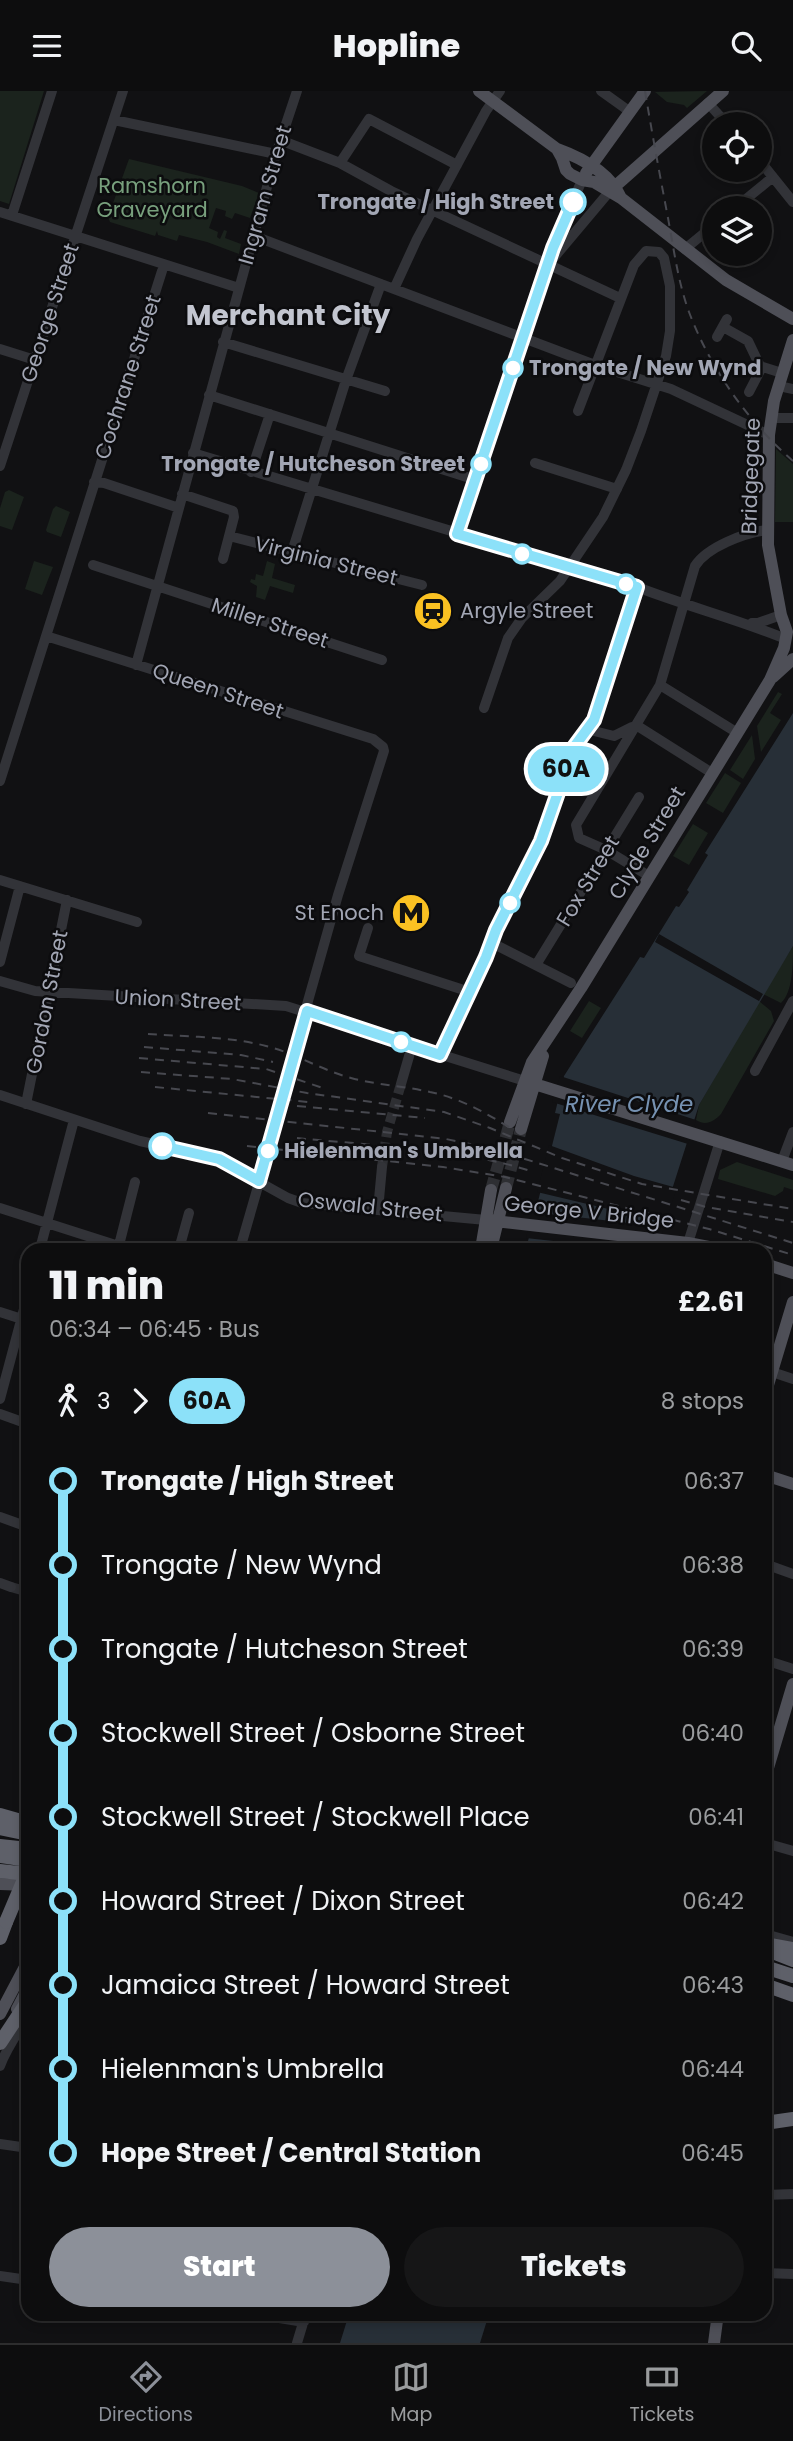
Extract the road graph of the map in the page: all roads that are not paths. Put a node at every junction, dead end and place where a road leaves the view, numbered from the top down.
1 (52, 91) edge
2 (123, 91) edge
3 (479, 91) edge
4 (601, 91) edge
5 (645, 91) edge
6 (723, 91) edge
7 (294, 93) edge
8 (497, 97) edge
9 (708, 103) junction
10 (629, 111) junction
11 (716, 112) edge
12 (114, 120) junction
13 (280, 140) junction
14 (557, 149) junction
15 (276, 154) junction
16 (340, 163) junction
17 (457, 165) junction
18 (590, 167) junction
19 (773, 177) joint
20 (582, 180) junction
21 (615, 192) junction
22 (750, 196) edge
23 (790, 197) edge
24 (432, 209) junction
25 (0, 212) edge
26 (12, 215) junction
27 (75, 235) junction
28 (702, 235) edge
29 (254, 236) junction
30 (685, 249) junction
31 (548, 264) junction
32 (161, 267) junction
33 (382, 284) junction
34 (239, 288) junction
35 (394, 289) junction
36 (620, 298) junction
37 (793, 319) edge
38 (717, 337) dead end
39 (523, 338) junction
40 (793, 340) edge
41 (223, 342) junction
42 (0, 349) edge
43 (35, 360) junction
44 (595, 365) junction
45 (762, 367) junction
46 (346, 380) junction
47 (780, 380) junction
48 (656, 386) junction
49 (793, 389) edge
50 (385, 391) dead end
51 (749, 392) dead end
52 (209, 395) junction
53 (578, 411) dead end
54 (270, 414) junction
55 (771, 418) junction
56 (793, 418) edge
57 (330, 432) junction
58 (769, 435) junction
59 (193, 453) junction
60 (1, 459) edge
61 (535, 463) dead end
62 (251, 472) junction
63 (476, 480) junction
64 (94, 482) junction
65 (617, 489) junction
66 (312, 491) junction
67 (182, 493) junction
68 (178, 508) junction
69 (767, 530) junction
70 (457, 534) junction
71 (229, 536) junction
72 (588, 540) junction
73 (292, 552) junction
74 (223, 559) dead end
75 (93, 565) dead end
76 (569, 568) junction
77 (588, 573) junction
78 (422, 585) dead end
79 (157, 586) junction
80 (637, 587) junction
81 (685, 605) junction
82 (781, 615) junction
83 (753, 623) junction
84 (46, 636) junction
85 (790, 637) edge
86 (793, 659) edge
87 (382, 660) dead end
88 (136, 665) junction
89 (770, 680) junction
90 (660, 685) junction
91 (484, 708) dead end
92 (636, 725) junction
93 (586, 730) junction
94 (736, 732) junction
95 (605, 735) junction
96 (616, 757) junction
97 (712, 773) junction
98 (0, 781) edge
99 (639, 797) dead end
100 (606, 850) junction
101 (649, 876) junction
102 (0, 880) edge
103 (20, 886) junction
104 (67, 900) junction
105 (137, 922) dead end
106 (368, 928) dead end
107 (492, 943) junction
108 (0, 962) edge
109 (536, 965) junction
110 (0, 981) edge
111 (571, 983) dead end
112 (49, 992) junction
113 (470, 992) junction
114 (307, 1011) junction
115 (791, 1012) edge
116 (557, 1027) junction
117 (412, 1046) junction
118 (293, 1054) tunnel mouth
119 (440, 1055) junction
120 (754, 1071) dead end
121 (530, 1082) junction
122 (401, 1084) tunnel mouth
123 (0, 1095) edge
124 (26, 1104) junction
125 (74, 1120) junction
126 (516, 1126) tunnel mouth
127 (793, 1132) edge
128 (716, 1140) junction
129 (267, 1155) tunnel mouth
130 (788, 1163) edge
131 (382, 1167) tunnel mouth
132 (259, 1181) junction
133 (135, 1182) dead end
134 (506, 1188) tunnel mouth
135 (491, 1190) tunnel mouth
136 (0, 1208) edge
137 (378, 1210) junction
138 (189, 1213) dead end
139 (492, 1221) junction
140 (47, 1222) junction
141 (42, 1243) edge
142 (108, 1243) edge
143 (123, 1243) edge
144 (181, 1243) edge
145 (242, 1243) edge
146 (483, 1243) edge
147 (491, 1243) edge
148 (684, 1243) joint
149 (772, 1266) edge
150 (793, 1273) edge
151 (793, 1302) edge
152 (0, 1312) edge
153 (21, 1319) edge
154 (21, 1333) edge
155 (772, 1372) joint
156 (793, 1379) edge
157 (0, 1399) edge
158 (0, 1414) edge
159 (21, 1422) edge
160 (772, 1477) edge
161 (793, 1484) edge
162 (0, 1517) edge
163 (21, 1524) edge
164 (772, 1567) edge
165 (793, 1574) edge
166 (0, 1583) edge
167 (11, 1587) tunnel mouth
168 (772, 1662) edge
169 (793, 1669) edge
170 (793, 1684) edge
171 (772, 1754) edge
172 (0, 1817) edge
173 (21, 1822) edge
174 (0, 1828) edge
175 (21, 1835) edge
176 (0, 1837) edge
177 (21, 1837) edge
178 (772, 1845) edge
179 (0, 1846) edge
180 (21, 1848) edge
181 (793, 1851) edge
182 (0, 1856) edge
183 (21, 1859) edge
184 (0, 1871) edge
185 (21, 1872) edge
186 (0, 1884) edge
187 (21, 1885) edge
188 (21, 1888) edge
189 (772, 1936) edge
190 (0, 1938) edge
191 (793, 1942) edge
192 (772, 1945) edge
193 (793, 1949) edge
194 (772, 1952) edge
195 (793, 1960) edge
196 (772, 1969) edge
197 (21, 1974) edge
198 (793, 1976) edge
199 (772, 1988) edge
200 (793, 1995) edge
201 (21, 2002) edge
202 (21, 2012) edge
203 (0, 2014) edge
204 (21, 2037) edge
205 (0, 2043) edge
206 (0, 2066) edge
207 (793, 2119) edge
208 (772, 2122) edge
209 (0, 2144) edge
210 (21, 2147) edge
211 (793, 2194) edge
212 (772, 2195) edge
213 (772, 2273) edge
214 (793, 2274) edge
215 (0, 2276) edge
216 (21, 2279) edge
217 (304, 2321) edge
218 (717, 2321) edge
219 (714, 2341) edge
220 (297, 2343) edge

1 - 26 street
2 - 12 street, George Street
3 - 8 main road
4 - 10 street
5 - 10 main road
6 - 9 main road
7 - 13 street, Ingram Street
8 - 14 main road
8 - 17 street
9 - 11 street
9 - 21 main road
10 - 18 main road
12 - 15 street
12 - 27 street, George Street
13 - 15 street, Ingram Street
13 - 16 street
14 - 18 main road
14 - 20 main road
15 - 29 street, Ingram Street
16 - 17 street
16 - 24 street
17 - 24 street
18 - 20 main road
18 - 21 main road
19 - 22 street
19 - 23 street
20 - 21 main road
20 - 31 street
21 - 30 main road
21 - 31 street
24 - 31 street
24 - 35 street
25 - 26 street
26 - 27 street
27 - 32 street
27 - 43 street, George Street
28 - 30 street
29 - 33 street
29 - 34 street, Ingram Street
30 - 37 main road
31 - 36 street
31 - 39 street
32 - 34 street
32 - 64 street, Cochrane Street
33 - 35 street
33 - 46 street
34 - 41 street, Ingram Street
35 - 39 street
36 - 44 street
36 - 48 street
38 - 45 street
39 - 44 street
39 - 63 street
40 - 47 main road, Bridgegate
41 - 46 street
41 - 52 street, Ingram Street
42 - 43 street
43 - 60 street, George Street
44 - 48 street
44 - 53 street
45 - 47 street
45 - 51 street
46 - 50 street
46 - 57 street
47 - 49 street
47 - 55 main road, Bridgegate
48 - 58 street
48 - 65 street
52 - 54 street
52 - 59 street, Ingram Street
54 - 57 street
54 - 62 street
55 - 56 street
55 - 58 main road, Bridgegate
57 - 63 street
57 - 66 street
58 - 69 main road, Bridgegate
59 - 62 street
59 - 67 street, Ingram Street
61 - 65 street
62 - 66 street
63 - 70 street
64 - 68 street
64 - 84 street, Cochrane Street
65 - 72 street
66 - 70 street
66 - 73 street
67 - 68 street, Ingram Street
67 - 71 street
68 - 79 street, Ingram Street
69 - 81 street
69 - 82 main road, Bridgegate
70 - 76 street
71 - 73 street, Virginia Street
71 - 74 street
72 - 76 street
72 - 77 street
73 - 78 street, Virginia Street
75 - 79 street, Miller Street
76 - 77 street
76 - 91 street
77 - 80 street
79 - 87 street, Miller Street
79 - 88 street, Ingram Street
80 - 81 street
80 - 93 street
81 - 83 street
81 - 90 street
82 - 83 street
82 - 85 main road
83 - 85 street
84 - 88 street, Queen Street
84 - 98 street, Cochrane Street
85 - 89 main road, Clyde Street
86 - 89 main road, Clyde Street
88 - 114 street, Queen Street
89 - 94 main road, Clyde Street
90 - 92 street
90 - 94 street
92 - 95 street
92 - 96 street
92 - 97 street
93 - 95 street
93 - 107 street
94 - 97 main road, Clyde Street
95 - 96 street
96 - 100 street
97 - 101 main road, Clyde Street
99 - 100 street, Fox Street
100 - 101 street
100 - 109 street, Fox Street
101 - 116 main road, Clyde Street
102 - 103 street
103 - 104 street
103 - 108 street
104 - 105 street
104 - 112 street, Gordon Street
106 - 113 street
107 - 109 street
107 - 113 street
109 - 111 street
110 - 112 street, Union Street
112 - 114 street, Union Street
112 - 124 street, Gordon Street
113 - 119 street
114 - 117 street, Union Street
114 - 118 street
115 - 120 street
116 - 121 main road, Clyde Street
116 - 121 main road, Clyde Street
117 - 119 street, Union Street
117 - 122 street
119 - 121 street, Union Street
121 - 126 main road
121 - 128 main road
123 - 124 street, Oswald Street
124 - 125 street, Oswald Street
125 - 132 street, Oswald Street
125 - 140 street
127 - 130 street
128 - 130 main road
128 - 148 street
129 - 132 street
131 - 137 street
132 - 137 street, Oswald Street
132 - 145 street
133 - 143 street
134 - 139 main road
135 - 139 main road
136 - 140 street
137 - 139 street, Oswald Street
138 - 144 street
139 - 146 main road
139 - 147 main road
139 - 148 main road, George V Bridge
140 - 141 street
140 - 142 street
149 - 150 main road
151 - 155 main road
152 - 153 street
154 - 157 street
155 - 156 street
158 - 159 street
160 - 161 main road
162 - 163 street
164 - 165 street
166 - 167 street
168 - 169 street
170 - 171 main road
172 - 173 highway
174 - 175 highway
176 - 177 highway
178 - 181 street
179 - 180 highway
182 - 183 highway
184 - 185 highway
186 - 187 main road
188 - 190 highway, bridge
189 - 191 street
192 - 193 highway
194 - 195 highway
196 - 198 highway
197 - 203 main road
199 - 200 highway
201 - 205 main road
202 - 205 highway
204 - 206 street
207 - 208 highway
209 - 210 street
211 - 212 street
213 - 214 street
215 - 216 street
217 - 220 street
218 - 219 main road

